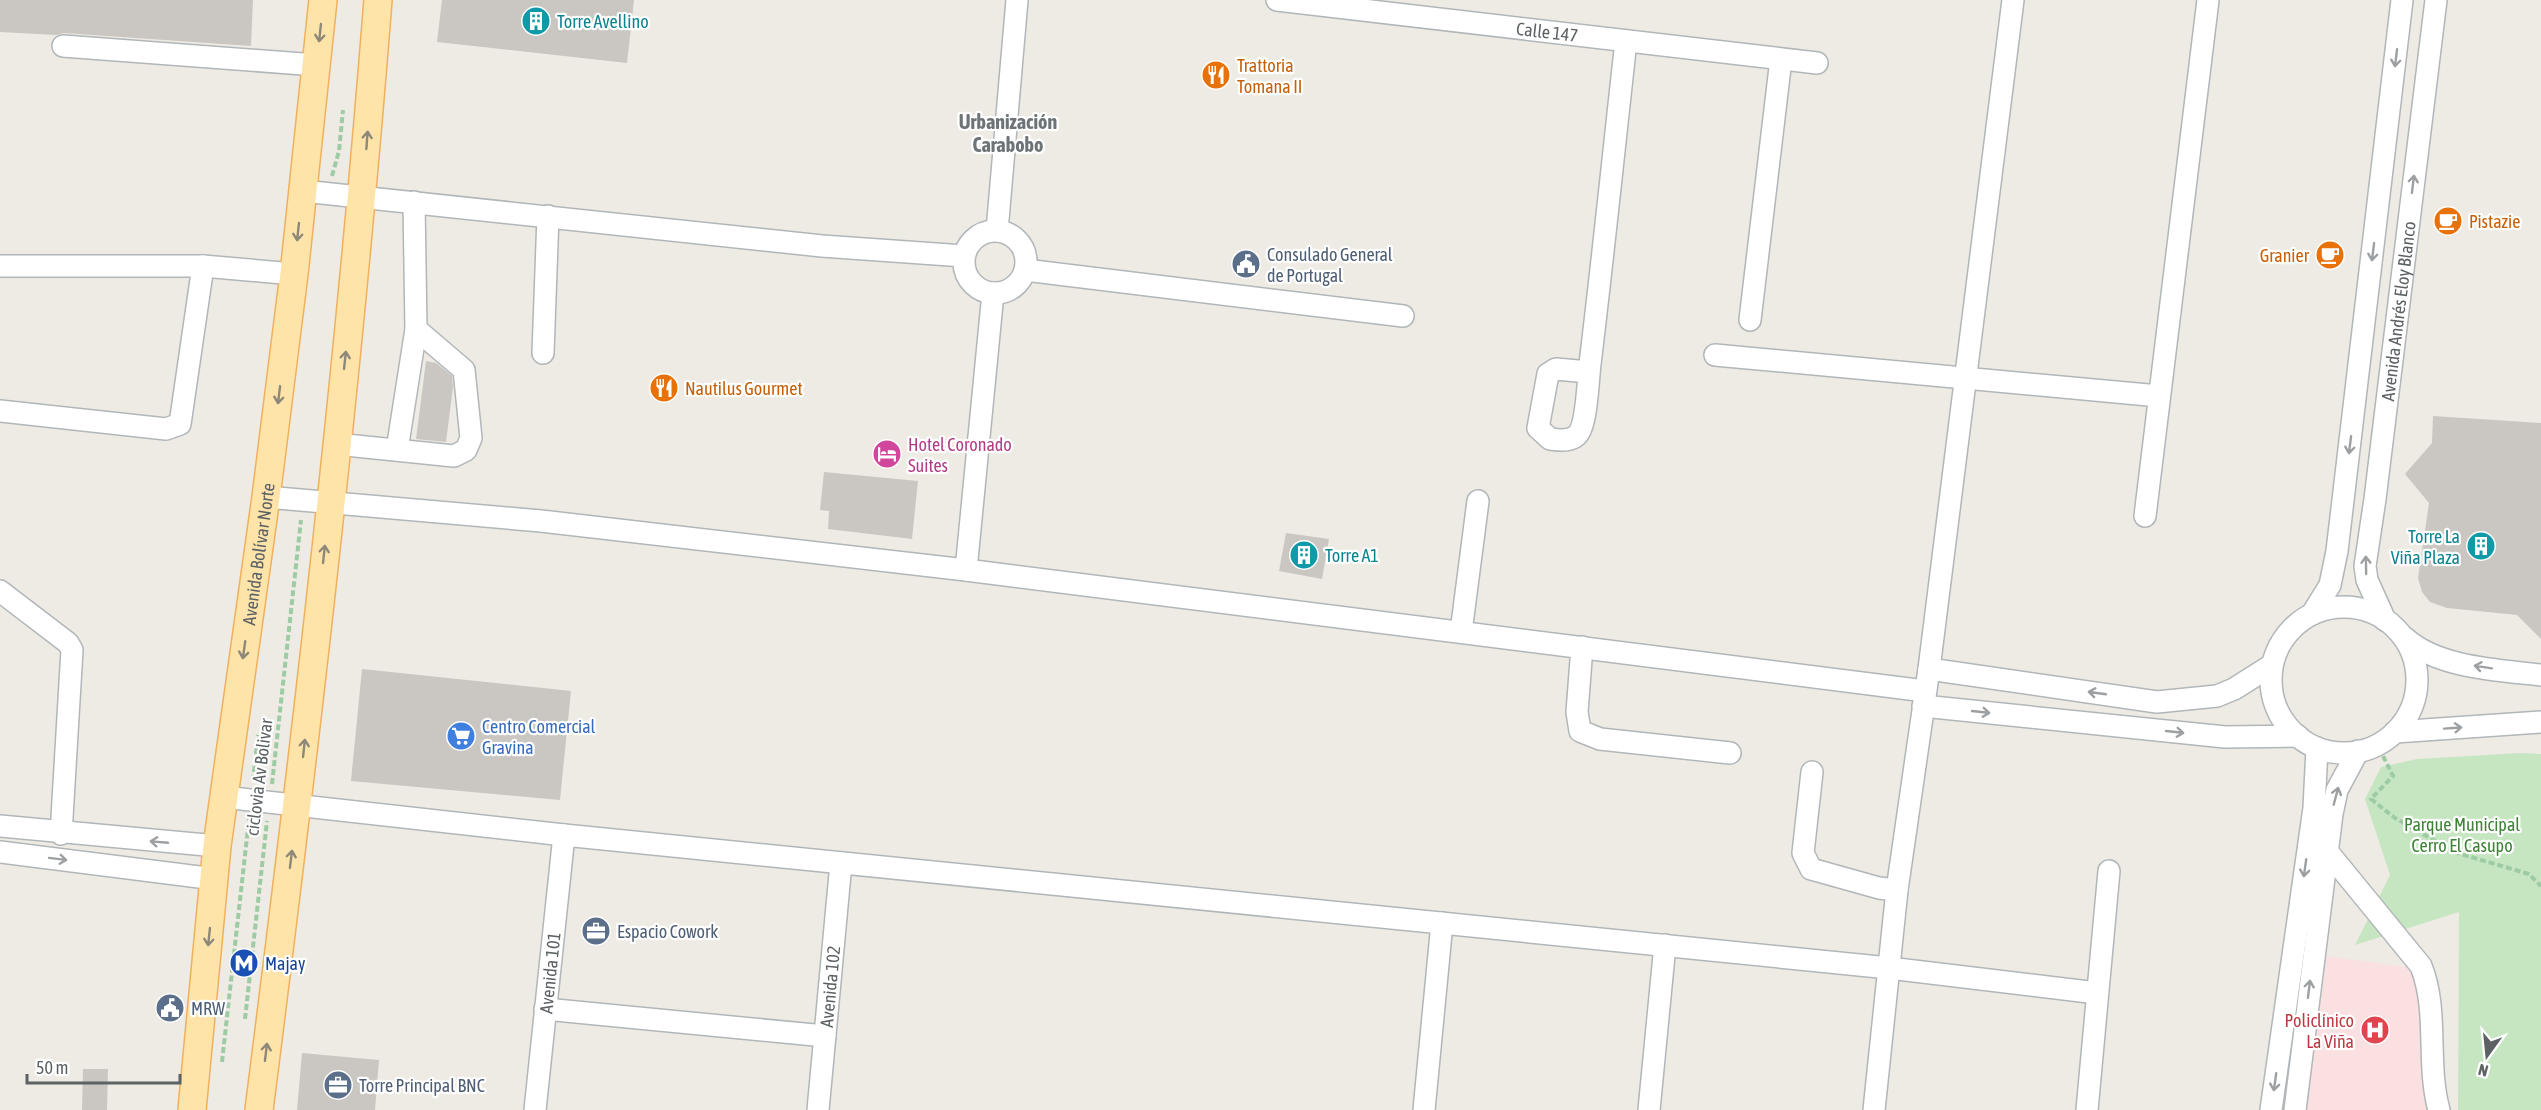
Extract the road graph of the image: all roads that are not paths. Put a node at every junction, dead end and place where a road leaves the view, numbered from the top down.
1 (323, 0) edge
2 (378, 0) edge
3 (1017, 0) edge
4 (1277, 0) edge
5 (2013, 0) edge
6 (2208, 0) edge
7 (2402, 0) edge
8 (2436, 0) edge
9 (1626, 41) junction
10 (63, 46) dead end
11 (1780, 59) junction
12 (1816, 63) dead end
13 (316, 65) junction
14 (303, 191) junction
15 (362, 199) junction
16 (414, 202) junction
17 (548, 216) junction
18 (997, 231) junction
19 (964, 256) junction
20 (0, 266) edge
21 (203, 267) junction
22 (1025, 270) junction
23 (294, 274) junction
24 (993, 293) junction
25 (1403, 316) dead end
26 (1750, 320) dead end
27 (416, 329) junction
28 (543, 352) dead end
29 (1715, 355) dead end
30 (1589, 372) dead end
31 (1965, 378) junction
32 (2159, 396) junction
33 (0, 411) edge
34 (336, 444) junction
35 (397, 450) junction
36 (266, 497) junction
37 (1478, 501) dead end
38 (330, 503) junction
39 (2145, 516) dead end
40 (966, 570) junction
41 (0, 591) edge
42 (2312, 614) junction
43 (2385, 620) junction
44 (1461, 632) junction
45 (2402, 636) junction
46 (1582, 647) junction
47 (2272, 664) junction
48 (1929, 669) junction
49 (2541, 675) edge
50 (1924, 699) junction
51 (2541, 722) edge
52 (2395, 732) junction
53 (2298, 736) junction
54 (2318, 748) junction
55 (2368, 748) junction
56 (1730, 753) dead end
57 (1812, 772) dead end
58 (223, 797) junction
59 (298, 806) junction
60 (0, 826) edge
61 (61, 834) junction
62 (564, 835) junction
63 (217, 846) junction
64 (2326, 851) junction
65 (0, 852) edge
66 (841, 863) junction
67 (2109, 871) dead end
68 (215, 879) junction
69 (1897, 890) junction
70 (1442, 923) junction
71 (1665, 945) junction
72 (1889, 968) junction
73 (2097, 993) junction
74 (545, 1009) junction
75 (825, 1036) junction
76 (192, 1110) edge
77 (259, 1110) edge
78 (535, 1110) edge
79 (818, 1110) edge
80 (1424, 1110) edge
81 (1649, 1110) edge
82 (1874, 1110) edge
83 (2087, 1110) edge
84 (2271, 1110) edge
85 (2295, 1110) edge
86 (2439, 1110) edge

1 -> 13 main road, Avenida Bolívar Norte
15 -> 2 main road
3 - 18 street
4 - 9 street, Calle 147
5 - 31 street
6 - 32 street
7 -> 42 street, Avenida Andrés Eloy Blanco
43 -> 8 street, Avenida Andrés Eloy Blanco
9 - 11 street, Calle 147
9 - 30 street
10 - 13 street
11 - 12 street, Calle 147
11 - 26 street
13 - 14 main road, Avenida Bolívar Norte
14 - 15 street
14 -> 23 main road, Avenida Bolívar Norte
15 - 16 street
34 -> 15 main road
16 - 17 street
16 - 27 street
17 - 19 street
17 - 28 street
18 - 19 street
18 - 22 street
19 - 24 street
20 - 21 street
21 - 23 street
21 - 33 street
22 - 24 street
22 - 25 street
23 -> 36 main road, Avenida Bolívar Norte
24 - 40 street
27 - 35 street
27 - 35 street
29 - 31 street
31 - 32 street
31 - 48 street
32 - 39 street
34 - 35 street
34 - 38 main road
36 - 38 street
36 -> 58 main road, Avenida Bolívar Norte
37 - 44 street
38 - 40 street
59 -> 38 main road
40 - 44 street
41 - 61 street
42 - 43 street
42 - 47 street
43 - 45 street
44 - 46 street
49 -> 45 street
45 - 52 street
46 - 50 street
46 - 56 street
47 -> 48 street
47 - 53 street
48 - 50 street
50 -> 53 street
50 - 69 street
52 -> 51 street
52 - 55 street
53 - 54 street
54 - 55 street
54 -> 84 street
64 -> 55 street
57 - 69 street
58 - 59 street
58 - 63 main road, Avenida Bolívar Norte
59 - 62 street
77 -> 59 main road
60 - 61 street
63 -> 61 street
62 - 66 street
62 - 74 street, Avenida 101
63 - 68 main road, Avenida Bolívar Norte
85 -> 64 street
64 - 86 street
65 -> 68 street
66 - 70 street
66 - 75 street, Avenida 102
67 - 73 street
68 -> 76 main road, Avenida Bolívar Norte
69 - 72 street
70 - 71 street
70 - 80 street
71 - 72 street
71 - 81 street
72 - 73 street
72 - 82 street
73 - 83 street
74 - 75 street
74 - 78 street, Avenida 101
75 - 79 street, Avenida 102

